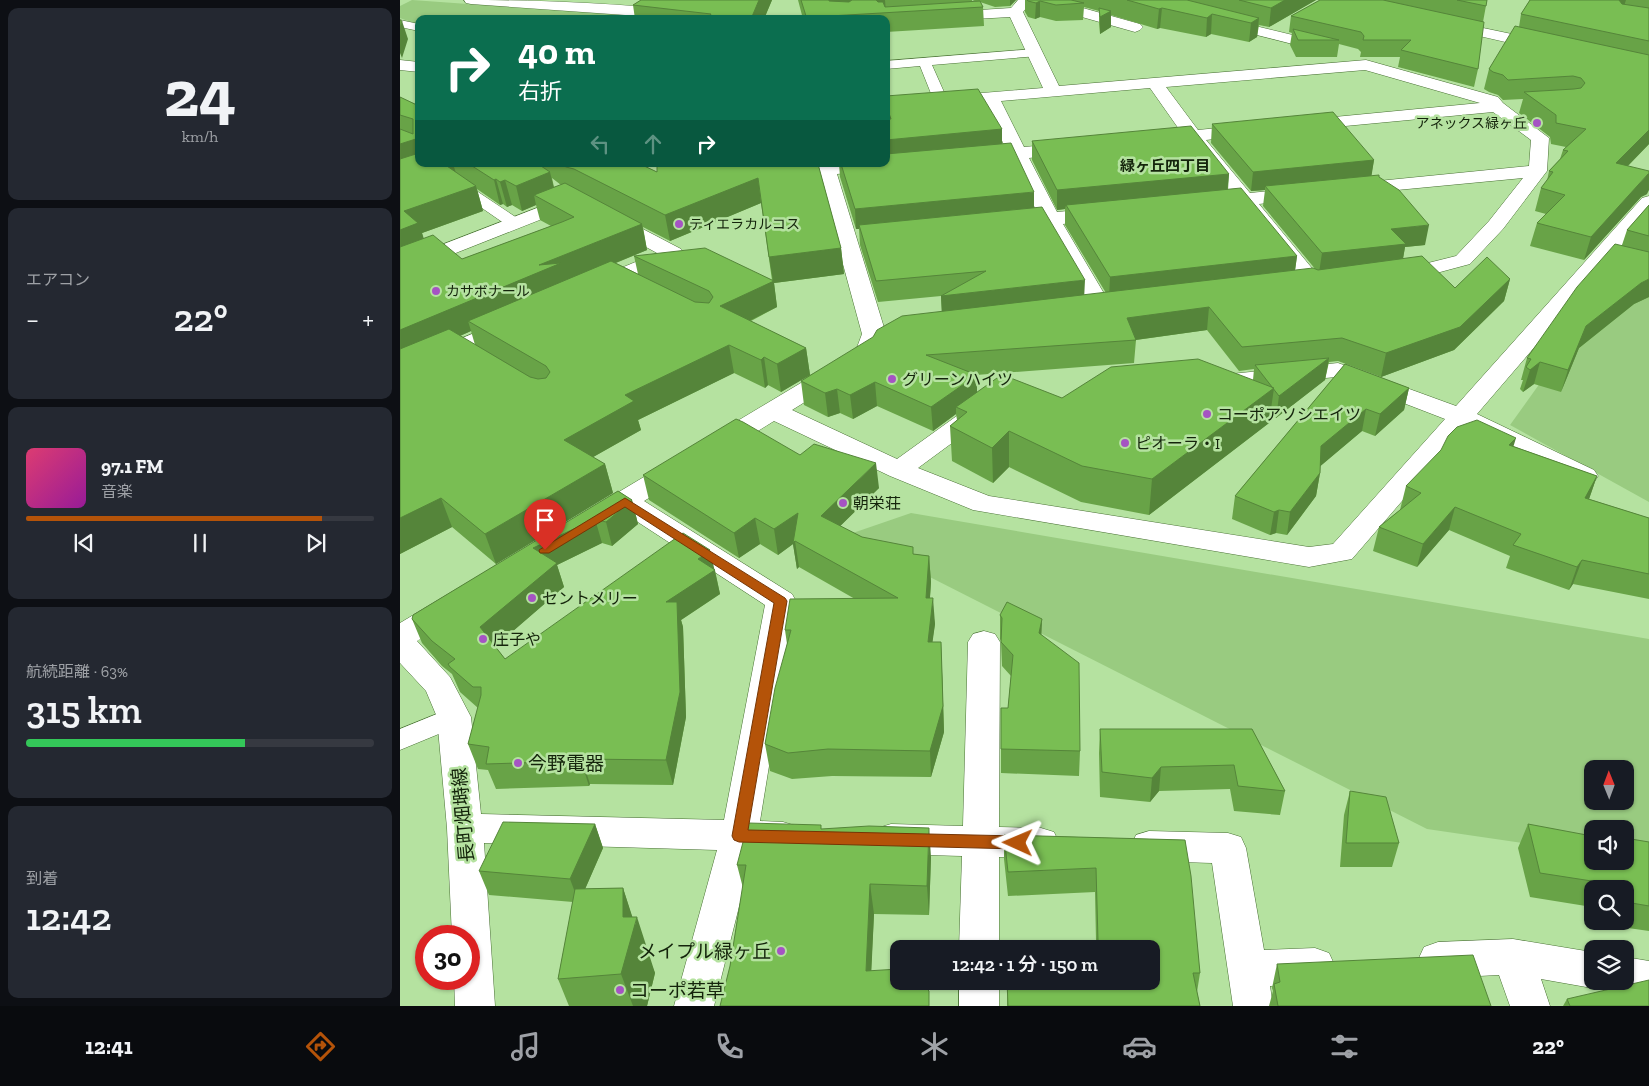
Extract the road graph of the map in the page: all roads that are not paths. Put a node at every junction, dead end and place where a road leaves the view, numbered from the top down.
1 (471, 0) edge
2 (1052, 1) edge
3 (1015, 12) junction
4 (687, 15) edge
5 (1207, 18) edge
6 (890, 20) edge
7 (1432, 21) edge
8 (400, 23) edge
9 (1288, 24) dead end
10 (415, 27) edge
11 (1135, 27) dead end
12 (1271, 34) junction
13 (1499, 35) junction
14 (1484, 46) edge
15 (1563, 50) edge
16 (1034, 53) junction
17 (1352, 54) dead end
18 (925, 62) junction
19 (400, 65) edge
20 (890, 65) edge
21 (415, 66) edge
22 (1154, 83) junction
23 (1052, 92) junction
24 (990, 96) junction
25 (941, 101) junction
26 (1524, 105) edge
27 (890, 106) edge
28 (1497, 107) junction
29 (1281, 127) edge
30 (1261, 129) edge
31 (1193, 135) junction
32 (1144, 140) edge
33 (1086, 146) edge
34 (1018, 154) junction
35 (960, 158) edge
36 (890, 164) edge
37 (893, 164) edge
38 (826, 167) edge
39 (1538, 171) junction
40 (763, 176) edge
41 (458, 185) edge
42 (1246, 199) junction
43 (1649, 202) edge
44 (1197, 204) edge
45 (1118, 212) edge
46 (1050, 219) junction
47 (514, 223) junction
48 (992, 224) edge
49 (400, 269) edge
50 (1381, 275) edge
51 (1333, 281) edge
52 (1314, 284) junction
53 (1294, 286) edge
54 (582, 293) edge
55 (1081, 310) edge
56 (529, 317) edge
57 (400, 374) edge
58 (1189, 384) edge
59 (1000, 403) edge
60 (772, 410) junction
61 (1460, 416) junction
62 (899, 470) junction
63 (1585, 476) edge
64 (625, 502) junction
65 (400, 637) edge
66 (984, 642) dead end
67 (400, 643) edge
68 (454, 717) junction
69 (400, 740) edge
70 (465, 828) junction
71 (739, 836) junction
72 (816, 838) edge
73 (854, 838) edge
74 (979, 842) junction
75 (1069, 844) edge
76 (1118, 846) edge
77 (979, 940) edge
78 (1513, 957) junction
79 (1405, 962) edge
80 (1346, 965) edge
81 (1584, 969) edge
82 (1634, 976) edge
83 (1649, 979) edge
84 (1250, 988) edge
85 (979, 990) edge
86 (475, 1006) edge
87 (694, 1006) edge
88 (979, 1006) edge
89 (1530, 1006) edge

1 - 4 street
2 - 3 street
2 - 11 street
3 - 6 street
3 - 16 street
5 - 12 street
7 - 13 street
8 - 10 lane
9 - 12 street
12 - 17 street
13 - 14 street
13 - 15 street
16 - 18 lane
16 - 23 street
18 - 20 lane
18 - 25 lane
19 - 21 street
22 - 23 street
22 - 28 street
22 - 31 street
23 - 24 street
24 - 25 street
24 - 34 street
25 - 27 street
26 - 28 street
28 - 29 street
28 - 39 street
30 - 31 street
31 - 32 street
31 - 42 street
33 - 34 street
34 - 35 street
34 - 46 street
36 - 37 street
38 - 40 street
38 - 60 street
39 - 42 street
39 - 50 street
41 - 47 lane
42 - 44 street
42 - 52 street
43 - 61 street
45 - 46 street
46 - 48 street
46 - 55 street
47 - 49 street
47 - 54 street
51 - 52 street
52 - 53 street
56 - 57 street
58 - 61 street
59 - 62 street
60 - 62 street
60 - 64 street
61 - 62 street
61 - 63 street
64 - 65 street
64 - 71 street
66 - 74 street
67 - 68 street, 長町畑塒線
68 - 69 lane
68 - 70 street, 長町畑塒線
70 - 71 street
70 - 86 street, 長町畑塒線
71 - 72 street
71 - 87 street
73 - 74 street
74 - 75 street
74 - 77 street
76 - 84 street
78 - 79 street
78 - 81 street
78 - 89 street
80 - 84 street
82 - 83 street
85 - 88 street

